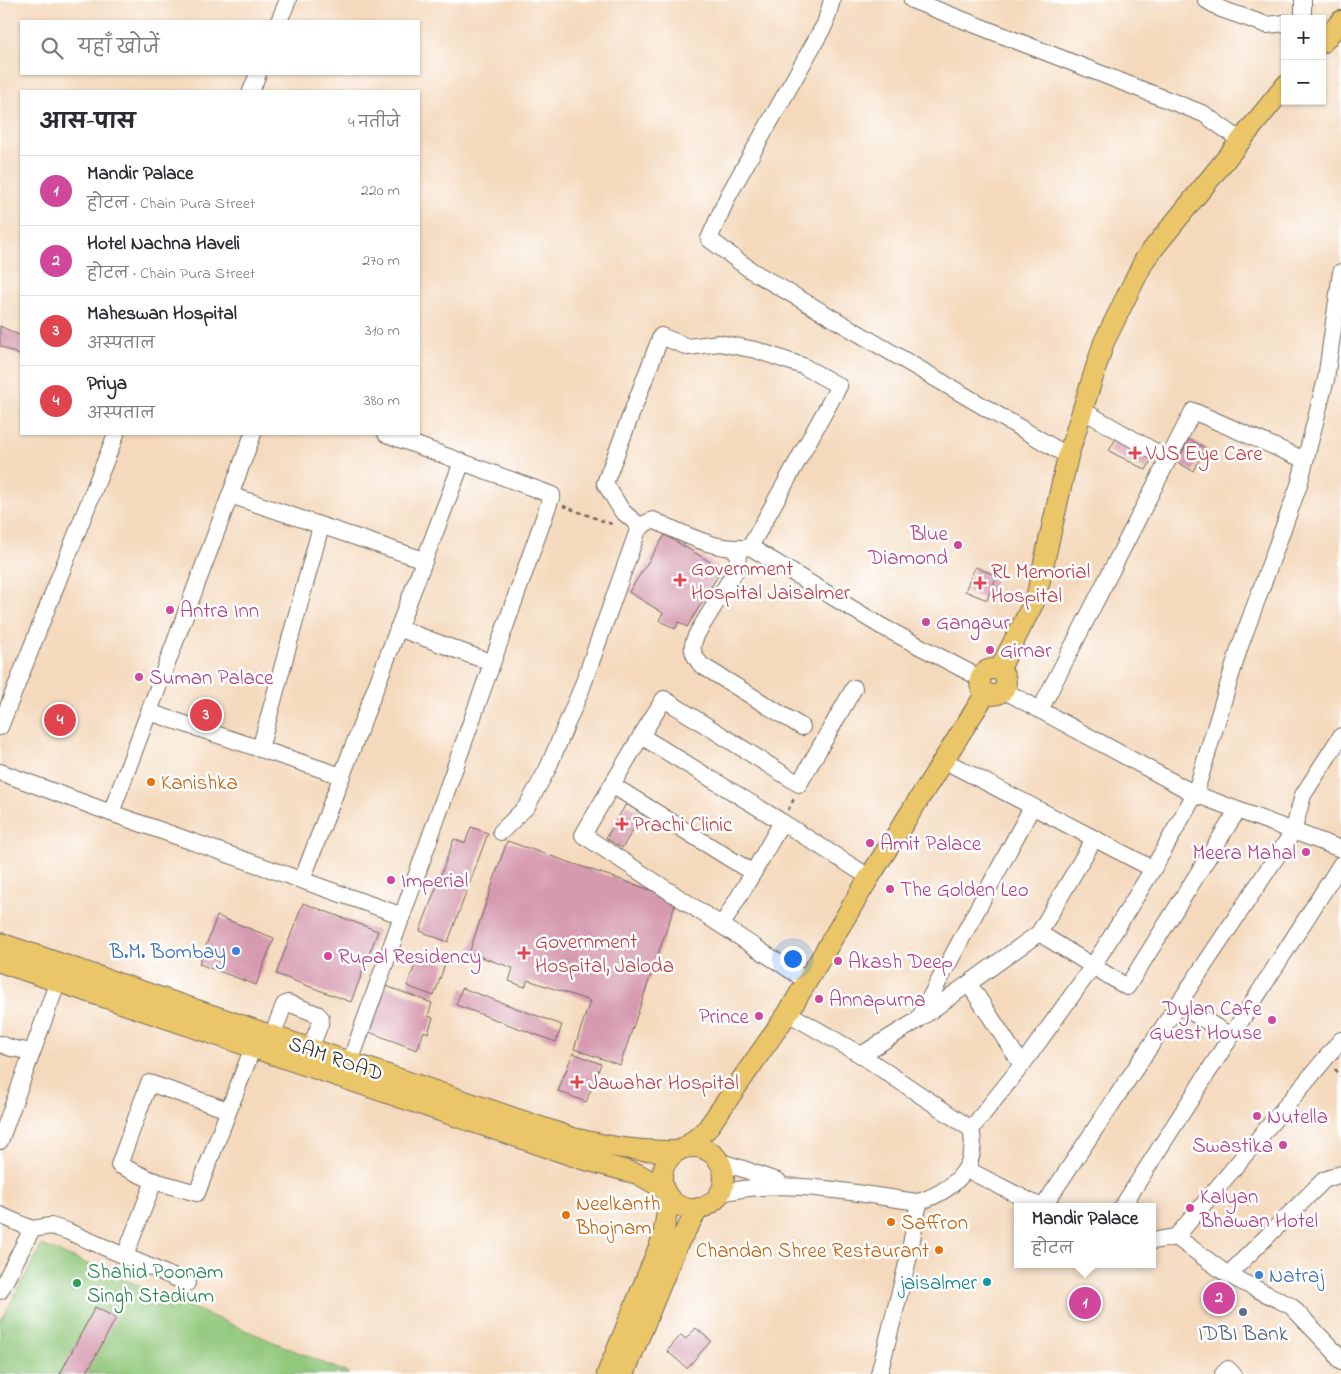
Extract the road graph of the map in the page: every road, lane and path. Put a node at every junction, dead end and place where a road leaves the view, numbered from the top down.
1 (288, 0) edge
2 (832, 0) edge
3 (912, 0) edge
4 (1206, 0) edge
5 (1303, 0) edge
6 (1303, 15) edge
7 (279, 20) edge
8 (1341, 22) edge
9 (1281, 23) edge
10 (1326, 39) edge
11 (258, 75) edge
12 (251, 90) edge
13 (1281, 91) edge
14 (1240, 140) junction
15 (1341, 272) edge
16 (1082, 410) junction
17 (116, 435) edge
18 (253, 435) edge
19 (389, 435) edge
20 (1068, 456) junction
21 (1168, 459) junction
22 (1305, 460) junction
23 (462, 462) junction
24 (230, 495) junction
25 (550, 501) junction
26 (321, 526) junction
27 (639, 530) junction
28 (745, 548) junction
29 (424, 560) junction
30 (398, 628) junction
31 (492, 663) junction
32 (992, 683) junction
33 (854, 688) dead end
34 (1040, 710) junction
35 (149, 712) junction
36 (0, 727) edge
37 (802, 728) dead end
38 (641, 736) junction
39 (1341, 736) edge
40 (260, 749) junction
41 (942, 760) junction
42 (0, 772) edge
43 (342, 776) junction
44 (612, 784) junction
45 (799, 784) junction
46 (1195, 794) junction
47 (1032, 807) junction
48 (1237, 811) junction
49 (112, 813) junction
50 (782, 822) junction
51 (501, 832) dead end
52 (1293, 832) junction
53 (1094, 839) junction
54 (1339, 844) edge
55 (1341, 864) edge
56 (1153, 869) junction
57 (753, 873) junction
58 (869, 877) junction
59 (302, 880) junction
60 (403, 916) junction
61 (722, 926) junction
62 (1039, 933) junction
63 (0, 943) edge
64 (0, 962) edge
65 (1093, 966) junction
66 (58, 981) junction
67 (807, 981) junction
68 (969, 984) junction
69 (1178, 1004) junction
70 (788, 1013) junction
71 (918, 1020) junction
72 (272, 1036) junction
73 (1230, 1036) junction
74 (1341, 1040) edge
75 (0, 1044) edge
76 (252, 1048) junction
77 (310, 1049) junction
78 (32, 1052) junction
79 (861, 1055) junction
80 (350, 1062) junction
81 (1022, 1065) junction
82 (228, 1110) junction
83 (707, 1128) junction
84 (971, 1129) junction
85 (0, 1141) edge
86 (681, 1149) junction
87 (721, 1163) junction
88 (966, 1169) junction
89 (1341, 1174) edge
90 (154, 1180) junction
91 (798, 1186) junction
92 (666, 1194) junction
93 (719, 1194) junction
94 (920, 1202) junction
95 (1034, 1203) edge
96 (1045, 1203) edge
97 (1125, 1203) edge
98 (699, 1208) junction
99 (0, 1215) edge
100 (32, 1229) junction
101 (1176, 1237) junction
102 (1156, 1240) edge
103 (125, 1256) junction
104 (1228, 1275) junction
105 (187, 1283) dead end
106 (0, 1291) edge
107 (1341, 1362) edge
108 (607, 1374) edge
109 (624, 1374) edge
110 (879, 1374) edge
111 (1223, 1374) edge
112 (1233, 1374) edge

1 - 7 street
2 - 20 street
3 - 14 street
4 - 9 street
5 - 6 street
8 - 10 main road
11 - 12 street
13 - 14 main road
14 - 16 main road
15 - 22 street
16 - 20 main road
16 - 21 street
17 - 36 street
18 - 24 street
19 - 23 street
20 - 32 main road
21 - 22 street
21 - 34 street
22 - 46 street
23 - 25 street
23 - 29 street
24 - 26 street
24 - 35 street
25 - 27 path
25 - 31 street
26 - 29 street
26 - 40 street
27 - 28 street
27 - 28 street
27 - 51 street
28 - 32 street
28 - 37 street
29 - 30 street
30 - 31 street
30 - 43 street
31 - 60 street
32 - 34 street
32 - 41 main road
33 - 45 street
34 - 46 street
35 - 40 street
35 - 49 street
38 - 44 street
38 - 45 street
38 - 50 street
39 - 52 street
40 - 43 street
41 - 47 street
41 - 58 main road
42 - 49 street
43 - 59 street
44 - 57 street
44 - 61 street
45 - 50 path
46 - 48 street
46 - 56 street
47 - 53 street
47 - 71 street
48 - 52 street
48 - 65 street
49 - 59 street
50 - 57 street
50 - 58 street
52 - 54 street
52 - 69 street
53 - 56 street
53 - 62 street
55 - 73 street
56 - 65 street
57 - 61 street
58 - 67 main road
59 - 60 street
60 - 80 street
61 - 67 street
62 - 65 street
62 - 68 street
63 - 72 main road, SAM ROAD
64 - 66 main road
65 - 81 street
66 - 76 main road
66 - 78 street
67 - 70 main road
68 - 71 street
68 - 81 street
69 - 73 street
69 - 96 street
70 - 79 street
70 - 83 main road
71 - 79 street
72 - 77 main road, SAM ROAD
72 - 77 street
73 - 97 street
74 - 101 street
75 - 78 street
76 - 82 street
76 - 92 main road
77 - 80 main road, SAM ROAD
78 - 85 street
79 - 84 street
80 - 86 main road, SAM ROAD
81 - 84 street
82 - 90 street
82 - 90 street
83 - 86 main road
83 - 87 main road
84 - 88 street
86 - 87 main road
86 - 92 main road
87 - 91 street
87 - 93 main road
88 - 94 street
88 - 95 street
89 - 104 street
90 - 103 street
91 - 93 street
91 - 94 street
92 - 98 main road
92 - 108 main road
93 - 98 main road
94 - 110 street
98 - 109 main road
99 - 100 street
100 - 103 street
100 - 106 street
101 - 102 street
101 - 104 street
103 - 105 street
104 - 107 street
111 - 112 street

